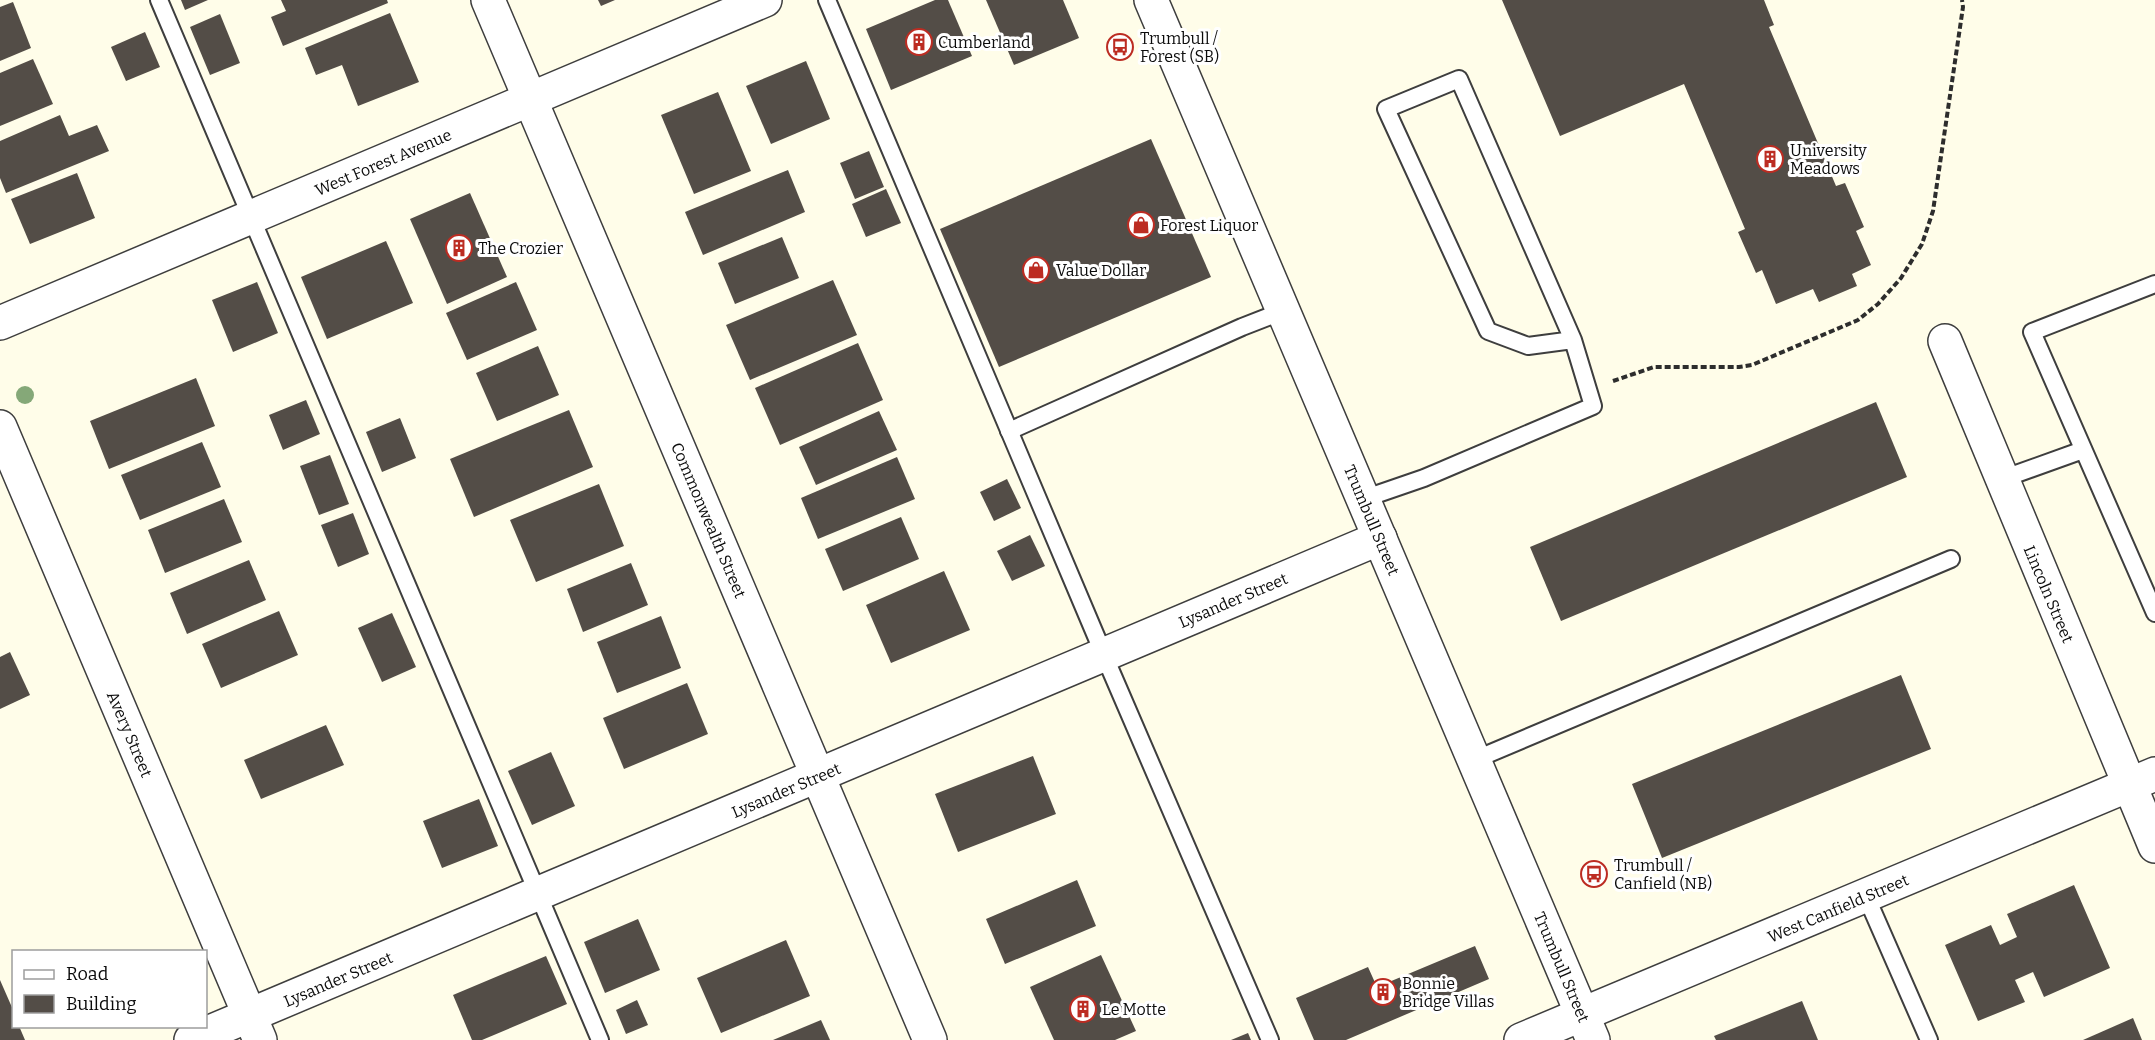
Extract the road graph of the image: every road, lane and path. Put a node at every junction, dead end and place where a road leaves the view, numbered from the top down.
1 (159, 0) edge
2 (488, 0) edge
3 (765, 0) edge
4 (826, 0) edge
5 (1151, 0) edge
6 (1962, 0) edge
7 (531, 100) junction
8 (250, 218) junction
9 (2155, 284) edge
10 (1283, 311) junction
11 (0, 323) edge
12 (1573, 340) junction
13 (1944, 341) dead end
14 (1586, 386) junction
15 (0, 428) edge
16 (1009, 431) junction
17 (2083, 450) junction
18 (2002, 479) junction
19 (1363, 499) junction
20 (1380, 538) junction
21 (1952, 559) dead end
22 (2155, 613) edge
23 (1104, 655) junction
24 (1474, 759) junction
25 (818, 776) junction
26 (2142, 780) edge
27 (2155, 846) edge
28 (538, 894) junction
29 (1866, 896) junction
30 (1588, 1027) edge
31 (255, 1028) edge
32 (191, 1040) edge
33 (600, 1040) edge
34 (930, 1040) edge
35 (1270, 1040) edge
36 (1521, 1040) edge
37 (1929, 1040) edge

1 - 8 lane
2 - 7 street, Commonwealth Street
3 - 7 street, West Forest Avenue
4 - 16 lane
5 - 10 street, Trumbull Street
6 - 14 path
7 - 8 street, West Forest Avenue
7 - 25 street, Commonwealth Street
8 - 11 street, West Forest Avenue
8 - 28 lane
9 - 17 lane
10 - 16 lane
10 - 19 street, Trumbull Street
12 - 12 lane
12 - 14 lane
13 - 18 street, Lincoln Street
14 - 19 lane
15 - 31 street, Avery Street
16 - 23 lane
17 - 18 lane
17 - 22 lane
18 - 26 street, Lincoln Street
19 - 20 street, Trumbull Street
20 - 23 street, Lysander Street
20 - 24 street, Trumbull Street
21 - 24 lane
23 - 25 street, Lysander Street
23 - 35 lane
24 - 30 street, Trumbull Street
25 - 28 street, Lysander Street
25 - 34 street, Commonwealth Street
26 - 27 street, Lincoln Street
26 - 29 street, West Canfield Street
28 - 31 street, Lysander Street
28 - 33 lane
29 - 30 street, West Canfield Street
29 - 37 lane
30 - 36 street, West Canfield Street
31 - 32 street, Lysander Street

